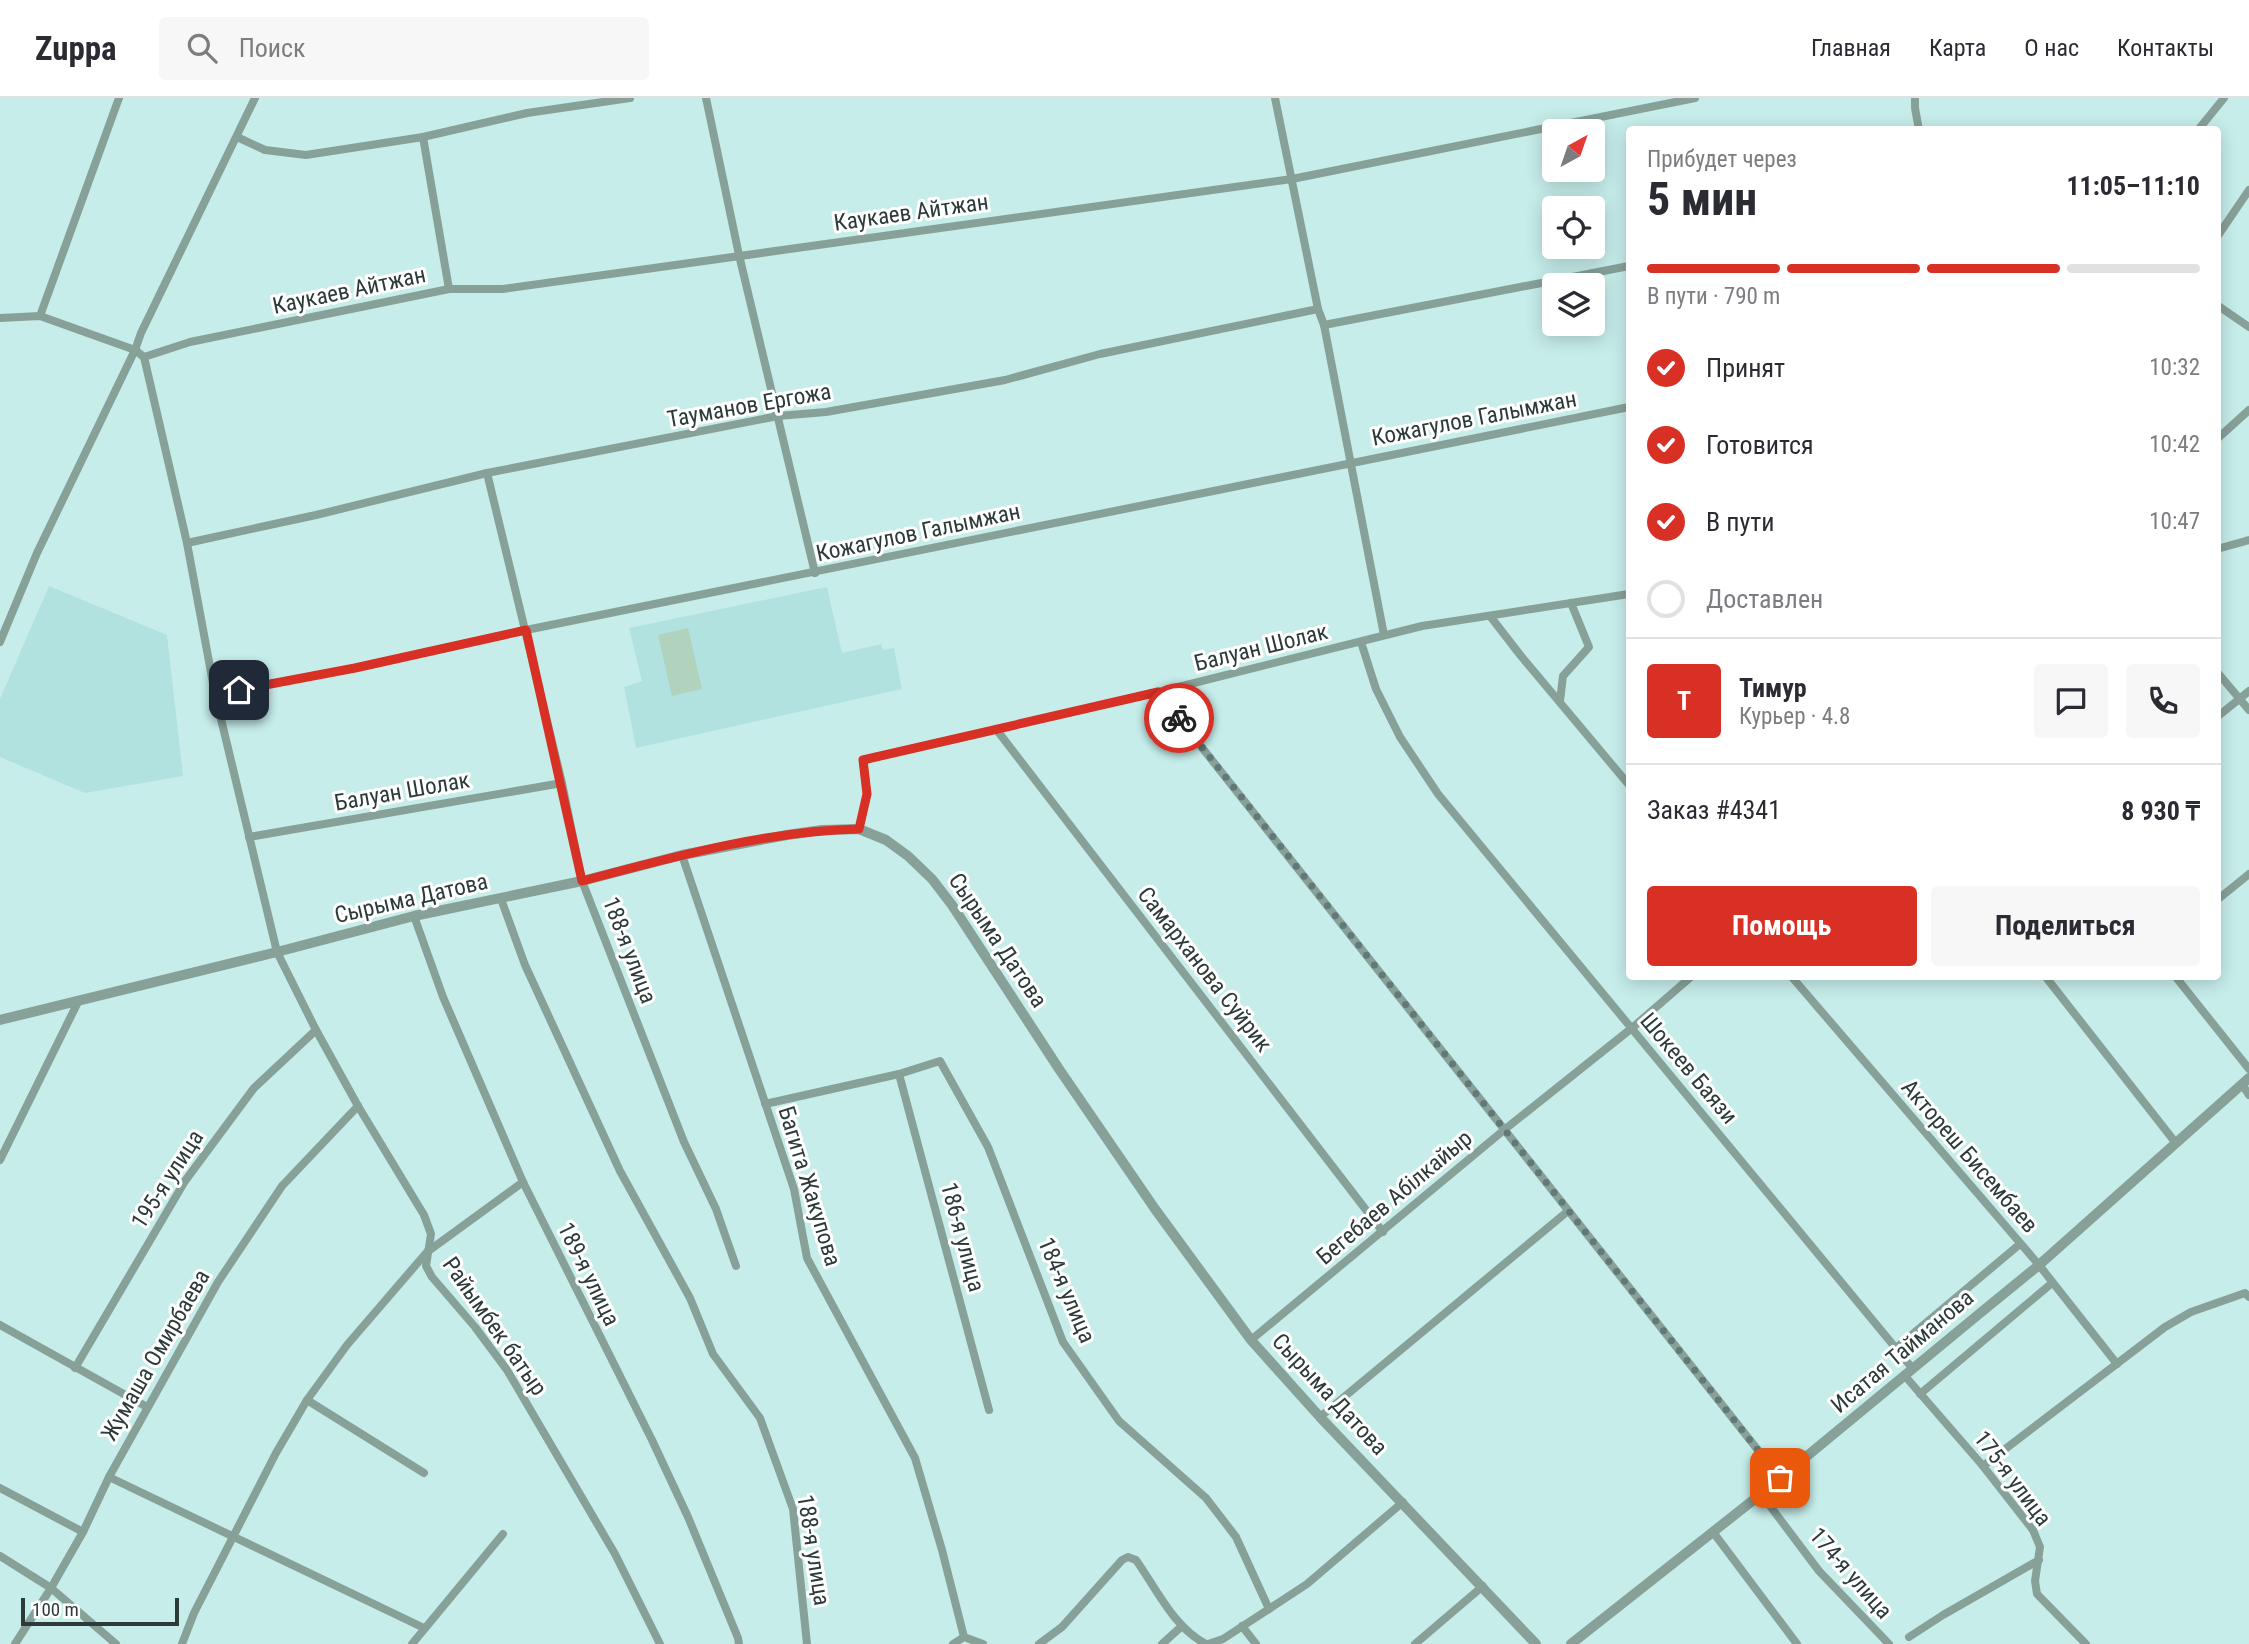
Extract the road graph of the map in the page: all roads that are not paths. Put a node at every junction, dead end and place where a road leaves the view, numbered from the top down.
1 (119, 98) edge
2 (255, 98) edge
3 (630, 98) edge
4 (706, 98) edge
5 (1275, 98) edge
6 (1695, 98) edge
7 (1915, 98) edge
8 (2224, 98) edge
9 (1918, 126) edge
10 (2201, 126) edge
11 (237, 137) junction
12 (423, 137) junction
13 (1292, 178) junction
14 (2249, 190) edge
15 (2221, 231) edge
16 (739, 255) junction
17 (1626, 267) edge
18 (449, 289) junction
19 (2221, 308) edge
20 (1318, 309) junction
21 (40, 316) junction
22 (0, 318) edge
23 (1324, 325) junction
24 (2249, 327) edge
25 (135, 350) junction
26 (144, 357) junction
27 (1626, 408) edge
28 (2249, 410) edge
29 (778, 416) junction
30 (2221, 435) edge
31 (1349, 463) junction
32 (486, 472) junction
33 (2249, 541) edge
34 (187, 542) junction
35 (2221, 548) edge
36 (815, 573) junction
37 (1626, 594) edge
38 (1571, 603) junction
39 (1490, 616) junction
40 (526, 630) junction
41 (1384, 635) junction
42 (0, 642) edge
43 (1361, 642) junction
44 (2221, 677) edge
45 (2249, 691) edge
46 (1158, 692) junction
47 (215, 694) junction
48 (2240, 699) junction
49 (1560, 701) junction
50 (2249, 710) edge
51 (2221, 714) edge
52 (996, 729) junction
53 (1626, 781) edge
54 (562, 783) junction
55 (859, 829) junction
56 (250, 837) junction
57 (682, 855) junction
58 (2249, 874) edge
59 (582, 881) junction
60 (2221, 897) edge
61 (501, 899) junction
62 (414, 916) junction
63 (277, 952) junction
64 (1687, 980) edge
65 (1794, 980) edge
66 (2048, 980) edge
67 (2178, 980) edge
68 (79, 1000) junction
69 (0, 1020) edge
70 (1632, 1028) junction
71 (316, 1030) junction
72 (2249, 1069) edge
73 (899, 1073) junction
74 (2245, 1081) edge
75 (2249, 1095) edge
76 (765, 1104) junction
77 (358, 1106) junction
78 (1504, 1130) junction
79 (2175, 1142) junction
80 (0, 1160) edge
81 (523, 1182) junction
82 (1568, 1211) junction
83 (1383, 1232) junction
84 (2021, 1244) junction
85 (427, 1252) junction
86 (2039, 1265) junction
87 (736, 1266) dead end
88 (2052, 1283) junction
89 (2249, 1297) edge
90 (0, 1325) edge
91 (1251, 1340) junction
92 (1896, 1348) junction
93 (2117, 1364) junction
94 (75, 1368) junction
95 (1909, 1373) junction
96 (1920, 1394) junction
97 (307, 1400) junction
98 (147, 1407) junction
99 (989, 1410) dead end
100 (1320, 1417) junction
101 (1983, 1466) junction
102 (424, 1473) dead end
103 (108, 1477) junction
104 (1780, 1478) junction
105 (1, 1489) edge
106 (1760, 1494) junction
107 (1403, 1502) junction
108 (83, 1532) junction
109 (1713, 1532) junction
110 (503, 1534) dead end
111 (233, 1537) junction
112 (0, 1556) edge
113 (2039, 1560) junction
114 (1483, 1586) junction
115 (51, 1588) junction
116 (1269, 1609) junction
117 (1182, 1626) junction
118 (1242, 1626) junction
119 (424, 1628) junction
120 (964, 1637) junction
121 (1909, 1637) dead end
122 (15, 1644) edge
123 (116, 1644) edge
124 (182, 1644) edge
125 (412, 1644) edge
126 (660, 1644) edge
127 (739, 1644) edge
128 (807, 1644) edge
129 (953, 1644) edge
130 (983, 1644) edge
131 (1039, 1644) edge
132 (1162, 1644) edge
133 (1207, 1644) edge
134 (1256, 1644) edge
135 (1415, 1644) edge
136 (1536, 1644) edge
137 (1571, 1644) edge
138 (1797, 1644) edge
139 (1889, 1644) edge
140 (2086, 1644) edge

1 - 21 street
2 - 11 street
3 - 12 street
4 - 16 street
5 - 13 street
6 - 13 street, Каукаев Айтжан
7 - 9 street
8 - 10 street
11 - 12 street
11 - 25 street
12 - 18 street
13 - 16 street, Каукаев Айтжан
13 - 20 street
14 - 15 street
16 - 18 street, Каукаев Айтжан
16 - 29 street
17 - 23 street
18 - 26 street, Каукаев Айтжан
19 - 24 street
20 - 23 street
20 - 29 street, Тауманов Ергожа
21 - 22 street
21 - 25 street
23 - 31 street
25 - 26 street
25 - 42 street
26 - 34 street, Райымбек батыр
27 - 31 street, Кожагулов Галымжан
28 - 30 street
29 - 32 street, Тауманов Ергожа
29 - 36 street
31 - 36 street, Кожагулов Галымжан
31 - 41 street
32 - 34 street, Тауманов Ергожа
32 - 40 street, 188-я улица
33 - 35 street
34 - 47 street, Райымбек батыр
36 - 40 street, Кожагулов Галымжан
37 - 38 street, Балуан Шолак
38 - 39 street, Балуан Шолак
38 - 49 street
39 - 41 street, Балуан Шолак
39 - 49 street
40 - 47 street, Кожагулов Галымжан
40 - 54 street, 188-я улица
41 - 43 street, Балуан Шолак
43 - 46 street, Балуан Шолак
43 - 70 street, Шокеев Баязи
44 - 48 street
45 - 48 street
46 - 52 street, Балуан Шолак
46 - 78 street
47 - 56 street, Райымбек батыр
48 - 50 street
48 - 51 street
49 - 53 street
52 - 55 street, Балуан Шолак
52 - 83 street, Самарханова Суйрик
54 - 56 street, Балуан Шолак
54 - 59 street, 188-я улица
55 - 57 street, Сырыма Датова
55 - 91 street, Сырыма Датова
56 - 63 street, Райымбек батыр
57 - 59 street, Сырыма Датова
57 - 76 street, Багита Жакупова
58 - 60 street
59 - 61 street, Сырыма Датова
59 - 87 street, 188-я улица
61 - 62 street, Сырыма Датова
61 - 128 street, 188-я улица
62 - 63 street, Сырыма Датова
62 - 81 street, 189-я улица
63 - 68 street, Сырыма Датова
63 - 71 street, Райымбек батыр
64 - 70 street, Бегебаев Абілкайыр
65 - 84 street, Актореш Бисембаев
66 - 79 street
67 - 72 street
68 - 69 street, Сырыма Датова
68 - 80 street
70 - 78 street, Бегебаев Абілкайыр
70 - 92 street, Шокеев Баязи
71 - 77 street, Райымбек батыр
71 - 94 street, 195-я улица
73 - 76 street
73 - 99 street, 186-я улица
73 - 116 street, 184-я улица
74 - 75 street
74 - 79 street, Исатая Тайманова
76 - 120 street, Багита Жакупова
77 - 85 street, Райымбек батыр
77 - 98 street, Жумаша Омирбаева
78 - 82 street
78 - 83 street, Бегебаев Абілкайыр
79 - 86 street, Исатая Тайманова
81 - 85 street
81 - 127 street, 189-я улица
82 - 100 street
82 - 104 street
83 - 91 street, Бегебаев Абілкайыр
84 - 86 street, Актореш Бисембаев
84 - 92 street
85 - 97 street
85 - 126 street, Райымбек батыр
86 - 88 street, Актореш Бисембаев
86 - 95 street, Исатая Тайманова
88 - 93 street, Актореш Бисембаев
88 - 96 street
89 - 93 street
90 - 94 street
91 - 100 street, Сырыма Датова
92 - 95 street, Шокеев Баязи
93 - 101 street
94 - 98 street
95 - 96 street, 175-я улица
95 - 104 street, Исатая Тайманова
96 - 101 street, 175-я улица
97 - 102 street
97 - 111 street
98 - 103 street, Жумаша Омирбаева
100 - 107 street, Сырыма Датова
101 - 113 street, 175-я улица
103 - 108 street, Жумаша Омирбаева
103 - 111 street
104 - 106 street, Исатая Тайманова
105 - 108 street
106 - 109 street, Исатая Тайманова
106 - 139 street, 174-я улица
107 - 114 street, Сырыма Датова
107 - 116 street
108 - 115 street, Жумаша Омирбаева
109 - 137 street, Исатая Тайманова
109 - 138 street
110 - 119 street
111 - 119 street
111 - 124 street
112 - 115 street
113 - 121 street
113 - 140 street, 175-я улица
114 - 135 street
114 - 136 street, Сырыма Датова
115 - 122 street, Жумаша Омирбаева
115 - 123 street
116 - 118 street
117 - 131 street
117 - 132 street
117 - 133 street
118 - 133 street
118 - 134 street
119 - 125 street
120 - 129 street
120 - 130 street

